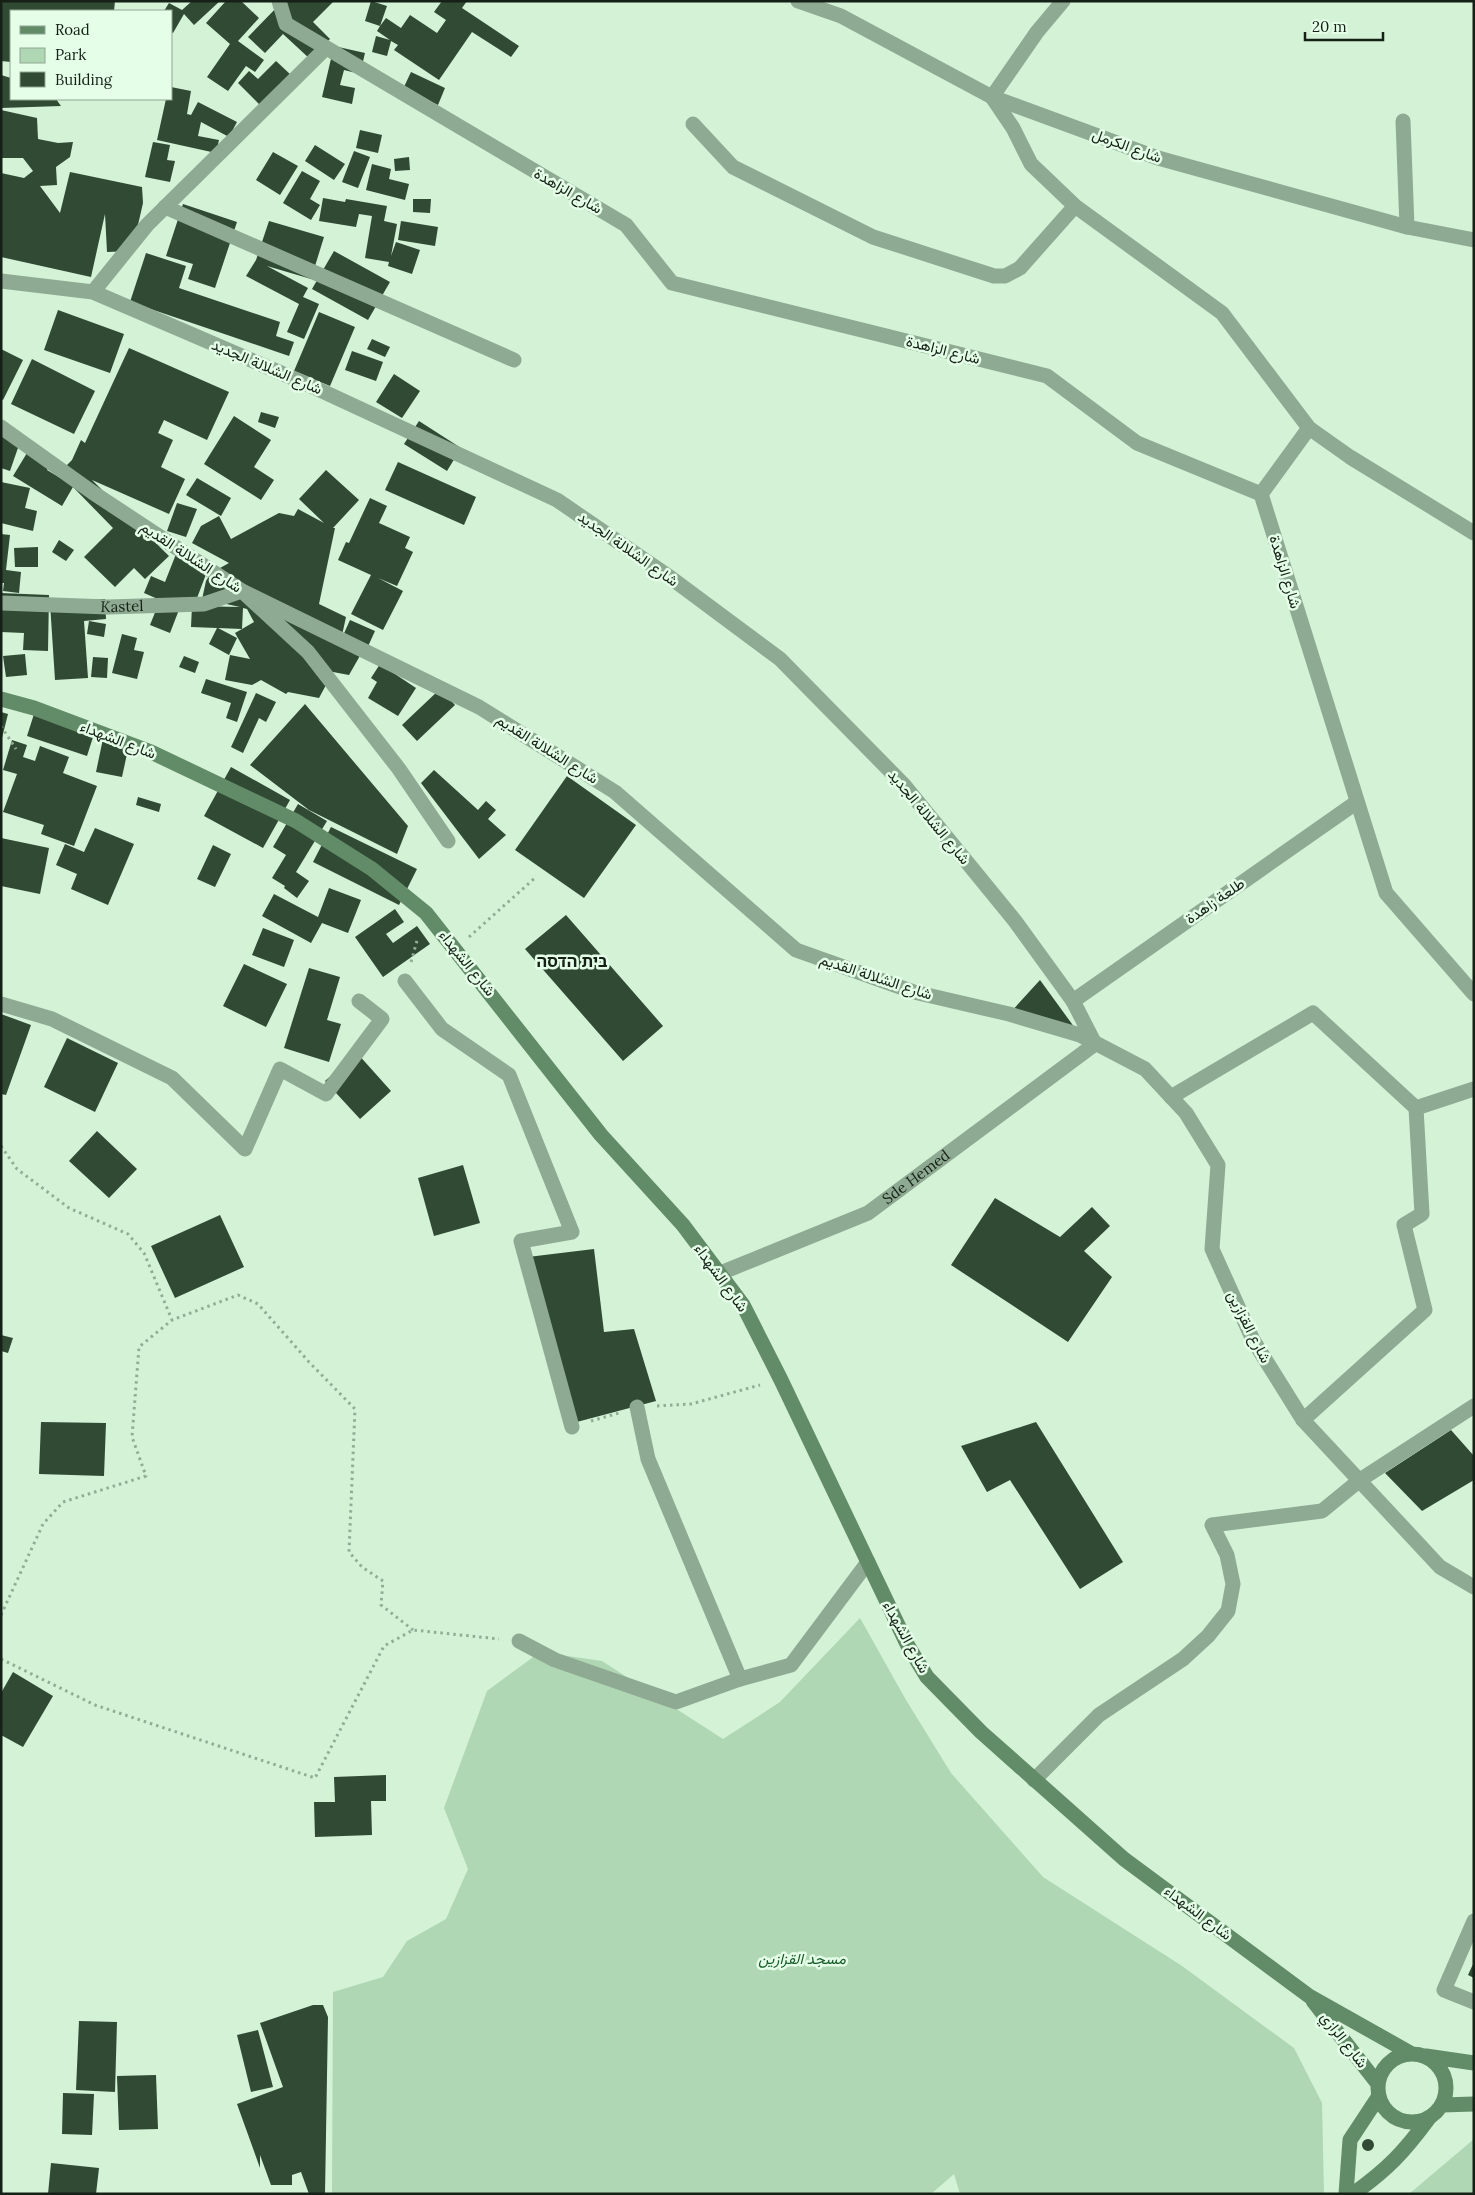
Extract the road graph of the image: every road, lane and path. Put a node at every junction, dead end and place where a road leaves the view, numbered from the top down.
1 (279, 1) edge
2 (798, 1) edge
3 (1063, 1) edge
4 (325, 49) junction
5 (992, 96) junction
6 (1403, 122) dead end
7 (693, 124) dead end
8 (1075, 206) junction
9 (165, 207) junction
10 (1407, 227) junction
11 (1474, 240) edge
12 (1, 281) edge
13 (93, 292) junction
14 (514, 360) dead end
15 (1, 427) edge
16 (1309, 428) junction
17 (1261, 494) junction
18 (1474, 534) edge
19 (242, 592) junction
20 (1, 603) edge
21 (1, 699) edge
22 (1, 726) edge
23 (16, 749) dead end
24 (1357, 802) junction
25 (448, 841) dead end
26 (536, 876) dead end
27 (456, 950) junction
28 (405, 981) dead end
29 (1474, 994) edge
30 (359, 1001) dead end
31 (1074, 1001) junction
32 (1, 1004) edge
33 (1095, 1044) junction
34 (1474, 1089) edge
35 (1171, 1097) junction
36 (1416, 1108) junction
37 (1, 1146) edge
38 (718, 1274) junction
39 (172, 1320) junction
40 (781, 1380) junction
41 (1474, 1406) edge
42 (637, 1408) junction
43 (1303, 1420) junction
44 (572, 1427) joint
45 (1360, 1480) junction
46 (868, 1562) junction
47 (1474, 1587) edge
48 (1, 1615) edge
49 (413, 1630) junction
50 (519, 1641) joint
51 (1, 1659) edge
52 (740, 1679) junction
53 (1034, 1780) junction
54 (1474, 1921) edge
55 (1309, 1996) junction
56 (1474, 2002) edge
57 (1419, 2055) junction
58 (1474, 2063) edge
59 (1379, 2090) junction
60 (1474, 2104) edge
61 (1442, 2105) junction
62 (1429, 2118) junction
63 (1346, 2194) edge
64 (1353, 2194) edge

1 - 4 street, شارع الزاهدة
2 - 5 street, شارع الكرمل
3 - 5 street
4 - 9 street
4 - 17 street, شارع الزاهدة
5 - 8 street
5 - 10 street, شارع الكرمل
6 - 10 street
7 - 8 street
8 - 16 street
9 - 13 street
9 - 14 street
10 - 11 street, شارع الكرمل
12 - 13 street, شارع الشلالة الجديد
13 - 31 street, شارع الشلالة الجديد
15 - 19 street, شارع الشلالة القديم
16 - 17 street
16 - 18 street
17 - 24 street, شارع الزاهدة
19 - 20 street, Kastel
19 - 25 street
19 - 33 street, شارع الشلالة القديم
21 - 27 street, شارع الشهداء
22 - 23 path
24 - 29 street, شارع الزاهدة
24 - 31 street, طلعة زاهدة
26 - 27 path
27 - 38 street, شارع الشهداء
28 - 44 street
30 - 32 street
31 - 33 street, شارع الشلالة الجديد
33 - 35 street, شارع القزازين
33 - 38 street, Sde Hemed
34 - 36 street
35 - 36 street
35 - 43 street, شارع القزازين
36 - 43 street
37 - 39 path
38 - 40 street, شارع الشهداء
39 - 48 path
39 - 49 path
40 - 42 path
40 - 46 street, شارع الشهداء
41 - 45 street
42 - 44 path
42 - 52 street
43 - 45 street, شارع القزازين
45 - 47 street, شارع القزازين
45 - 53 street
46 - 52 street
46 - 53 street, شارع الشهداء
49 - 50 path
49 - 51 path
50 - 52 street
53 - 55 street, شارع الشهداء
54 - 56 street
55 - 57 street
55 - 59 street, شارع الرازي
57 - 58 street
57 - 59 street
57 - 61 street
59 - 62 street
59 - 63 street
60 - 61 street
61 - 62 street
62 - 64 street

